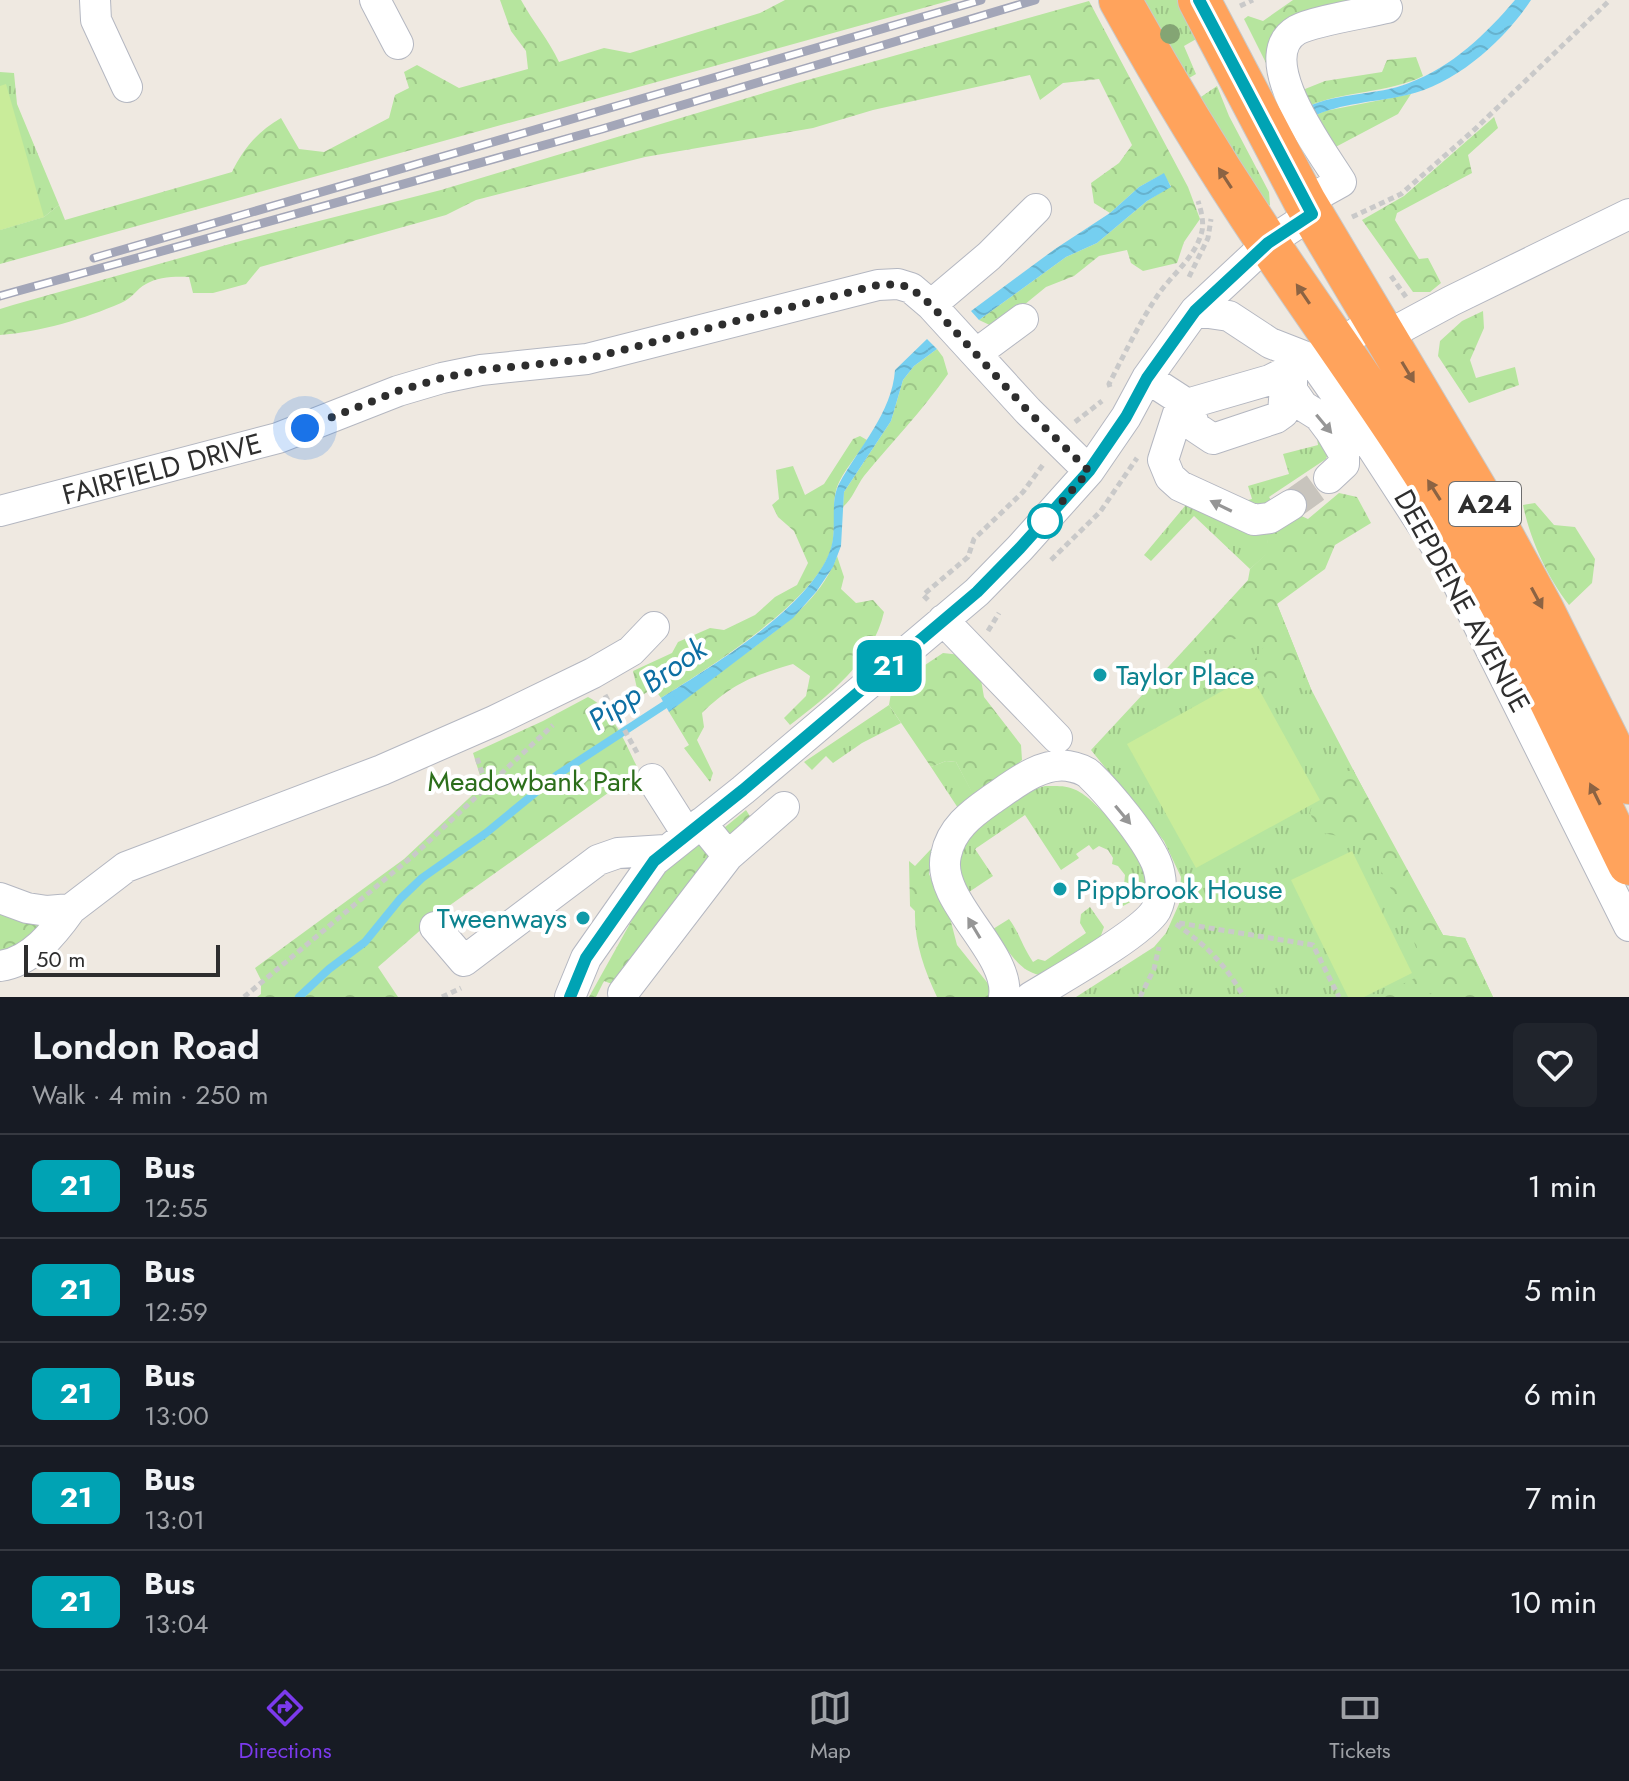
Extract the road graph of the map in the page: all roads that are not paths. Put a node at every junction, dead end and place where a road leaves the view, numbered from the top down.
1 (95, 0) edge
2 (1120, 0) edge
3 (1199, 0) edge
4 (1387, 8) dead end
5 (127, 87) dead end
6 (1036, 209) dead end
7 (1629, 214) edge
8 (1313, 217) junction
9 (1268, 243) junction
10 (931, 305) junction
11 (1195, 311) junction
12 (1023, 319) dead end
13 (1381, 328) junction
14 (977, 353) junction
15 (1306, 365) junction
16 (1137, 373) junction
17 (1184, 402) junction
18 (1089, 471) junction
19 (1329, 478) tunnel mouth
20 (1291, 505) tunnel mouth
21 (0, 511) edge
22 (943, 620) junction
23 (654, 627) dead end
24 (1057, 738) dead end
25 (646, 767) road end
26 (1629, 783) edge
27 (784, 807) dead end
28 (684, 836) junction
29 (728, 856) junction
30 (1629, 864) edge
31 (0, 898) edge
32 (71, 909) junction
33 (1629, 926) edge
34 (435, 927) dead end
35 (0, 966) edge
36 (623, 993) dead end
37 (570, 997) edge
38 (1004, 997) edge
39 (1031, 997) edge

1 - 5 street
9 -> 2 highway, A24
3 - 8 highway, A24
4 - 8 street
6 - 10 street
7 - 13 street
8 - 9 street
8 - 13 highway, A24
9 - 11 street
15 -> 9 highway, DEEPDENE AVENUE / A24
10 - 14 street, FAIRFIELD DRIVE
10 - 21 street, FAIRFIELD DRIVE
11 - 15 street
11 - 16 street
12 - 14 street
13 - 15 street
13 -> 26 highway, A24
14 - 18 street, FAIRFIELD DRIVE
15 - 17 street
15 - 17 street
15 -> 19 street
30 -> 15 highway, DEEPDENE AVENUE / A24
15 - 33 street, DEEPDENE AVENUE
16 - 17 street
16 - 18 street
20 -> 17 street
18 - 22 street
22 - 24 street
22 - 28 street
23 - 32 street
25 - 28 street
27 - 29 street
28 - 29 street
28 - 34 street
28 - 37 street
29 - 36 street
31 - 32 street
32 - 35 street
38 -> 39 street

